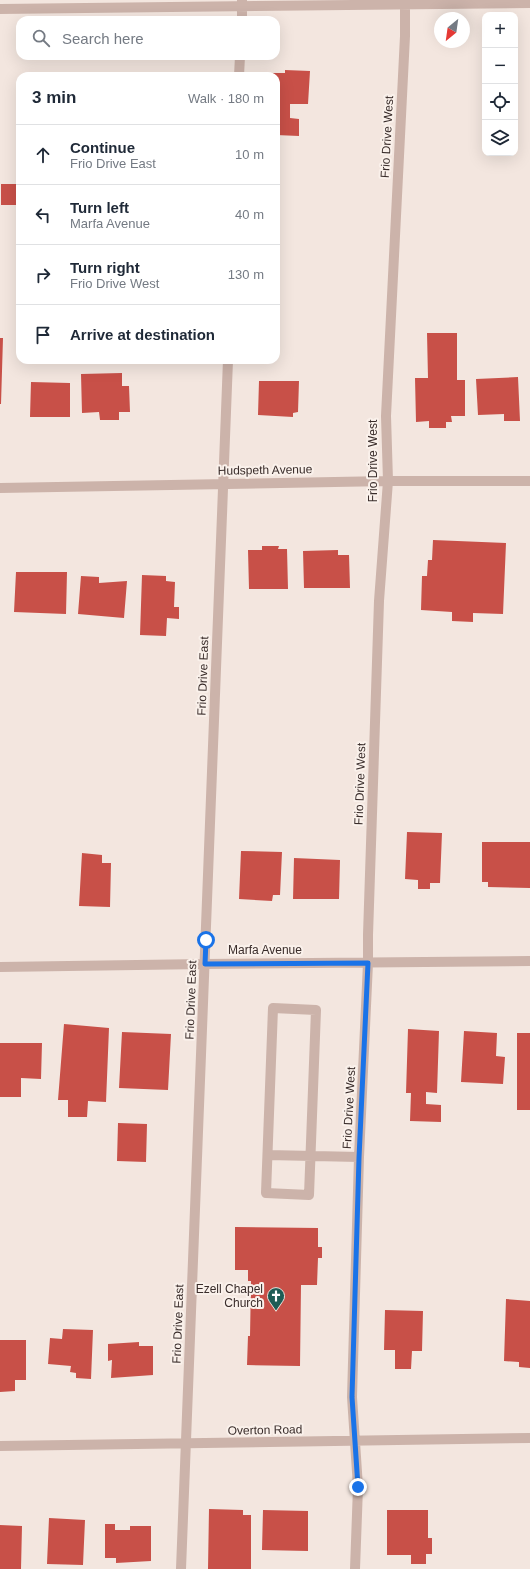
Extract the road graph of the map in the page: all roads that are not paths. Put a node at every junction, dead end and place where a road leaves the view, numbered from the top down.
1 (406, 2) edge
2 (530, 2) edge
3 (242, 3) edge
4 (0, 9) edge
5 (242, 16) edge
6 (240, 60) edge
7 (239, 72) edge
8 (228, 364) edge
9 (388, 481) junction
10 (530, 481) edge
11 (223, 484) junction
12 (0, 488) edge
13 (530, 961) edge
14 (368, 963) junction
15 (205, 964) junction
16 (0, 967) edge
17 (268, 1155) junction
18 (311, 1156) junction
19 (359, 1158) junction
20 (530, 1438) edge
21 (354, 1441) junction
22 (186, 1444) junction
23 (0, 1446) edge
24 (181, 1569) edge
25 (354, 1569) edge

1 - 2 street
1 - 3 street
1 - 9 street, Frio Drive West
3 - 4 street
3 - 5 street
6 - 7 street
8 - 11 street, Frio Drive East
9 - 10 street, Hudspeth Avenue
9 - 11 street, Hudspeth Avenue
9 - 14 street, Frio Drive West
11 - 12 street, Hudspeth Avenue
11 - 15 street, Frio Drive East
13 - 14 street, Marfa Avenue
14 - 15 street, Marfa Avenue
14 - 19 street, Frio Drive West
15 - 16 street, Marfa Avenue
15 - 22 street, Frio Drive East
17 - 18 street
17 - 18 street
17 - 18 street
18 - 19 street
19 - 21 street, Frio Drive West
20 - 21 street, Overton Road
21 - 22 street, Overton Road
21 - 25 street, Frio Drive West
22 - 23 street, Overton Road
22 - 24 street, Frio Drive East

